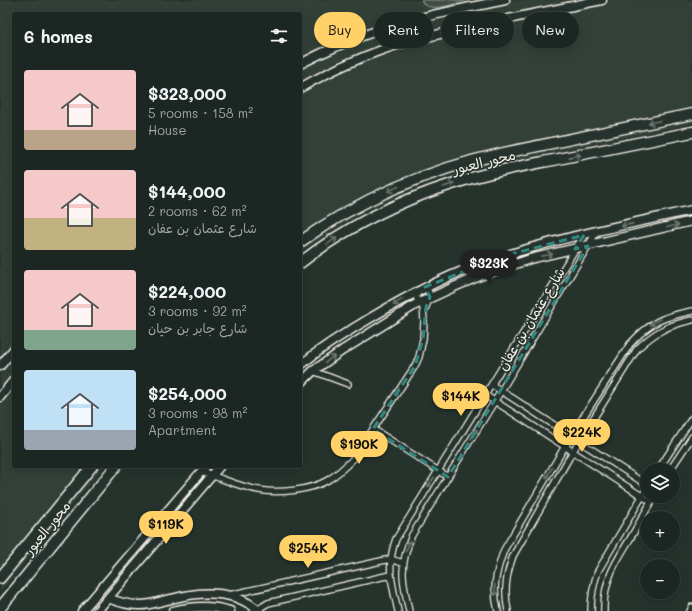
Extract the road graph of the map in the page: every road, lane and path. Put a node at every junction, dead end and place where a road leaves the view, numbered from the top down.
1 (505, 0) edge
2 (602, 0) edge
3 (302, 63) edge
4 (302, 87) edge
5 (692, 114) edge
6 (692, 132) edge
7 (692, 210) edge
8 (692, 221) edge
9 (597, 231) junction
10 (584, 235) junction
11 (302, 241) edge
12 (588, 246) junction
13 (575, 249) junction
14 (302, 262) edge
15 (425, 287) junction
16 (416, 291) junction
17 (430, 298) junction
18 (421, 303) junction
19 (692, 311) edge
20 (424, 312) junction
21 (692, 320) edge
22 (12, 351) edge
23 (302, 364) edge
24 (0, 366) edge
25 (313, 371) junction
26 (12, 382) edge
27 (302, 382) edge
28 (348, 384) dead end
29 (492, 384) junction
30 (501, 391) junction
31 (485, 395) junction
32 (0, 397) edge
33 (495, 401) junction
34 (692, 418) edge
35 (373, 429) junction
36 (571, 436) junction
37 (692, 437) edge
38 (579, 441) junction
39 (564, 446) junction
40 (573, 451) junction
41 (663, 463) edge
42 (675, 463) edge
43 (90, 468) edge
44 (114, 468) edge
45 (218, 468) edge
46 (203, 469) edge
47 (438, 471) junction
48 (212, 475) junction
49 (448, 477) junction
50 (640, 480) edge
51 (640, 495) edge
52 (640, 499) edge
53 (651, 503) edge
54 (390, 559) junction
55 (403, 563) junction
56 (390, 575) junction
57 (0, 578) edge
58 (209, 593) junction
59 (229, 596) junction
60 (108, 598) junction
61 (209, 606) junction
62 (692, 607) edge
63 (0, 608) edge
64 (257, 610) edge
65 (82, 611) edge
66 (97, 611) edge
67 (173, 611) edge
68 (230, 611) edge
69 (398, 611) edge
70 (409, 611) edge
71 (498, 611) edge
72 (508, 611) edge
73 (591, 611) edge
74 (604, 611) edge
75 (690, 611) edge

1 - 3 street
2 - 4 street
5 -> 11 highway, محور العبور
14 -> 6 highway, محور العبور
7 -> 9 street
12 -> 8 street
9 - 10 street
9 - 12 street, شارع عثمان بن عفان
10 - 13 street, شارع عثمان بن عفان
10 - 15 street
12 - 13 street
12 - 30 street, شارع عثمان بن عفان
17 -> 13 street
13 - 29 street, شارع عثمان بن عفان
15 - 16 street
15 - 17 street
16 - 18 street
16 -> 23 street
17 - 18 street
17 - 20 street
18 - 20 street
25 -> 18 street
19 -> 36 street
20 - 35 street
21 - 38 street
22 - 24 street
25 - 27 street
25 - 28 street
26 - 32 street
29 - 30 street
29 - 31 street, شارع عثمان بن عفان
30 - 33 street, شارع عثمان بن عفان
30 - 36 street
31 - 33 street
31 - 47 street, شارع عثمان بن عفان
33 - 39 street
49 -> 33 street, شارع عثمان بن عفان
34 - 41 street
35 - 47 street
35 - 48 street
36 - 38 street
36 - 39 street
37 - 42 street
38 - 40 street
38 - 50 street
39 - 40 street
39 -> 71 street
40 - 51 street
40 - 72 street
43 - 57 highway, محور العبور
44 - 63 highway, محور العبور
45 - 48 street
46 - 48 street
46 - 65 street
47 - 49 street
47 -> 54 street, شارع عثمان بن عفان
48 - 60 street
55 -> 49 street, شارع عثمان بن عفان
52 - 73 street
53 - 74 street
54 - 55 street
54 - 56 street, شارع عثمان بن عفان
54 - 59 street
55 - 70 street, شارع عثمان بن عفان
56 - 64 street
56 - 69 street, شارع عثمان بن عفان
58 - 59 street
58 - 60 street
58 - 61 street
59 - 64 street
60 - 66 street
61 - 67 street
61 - 68 street
62 - 75 street

